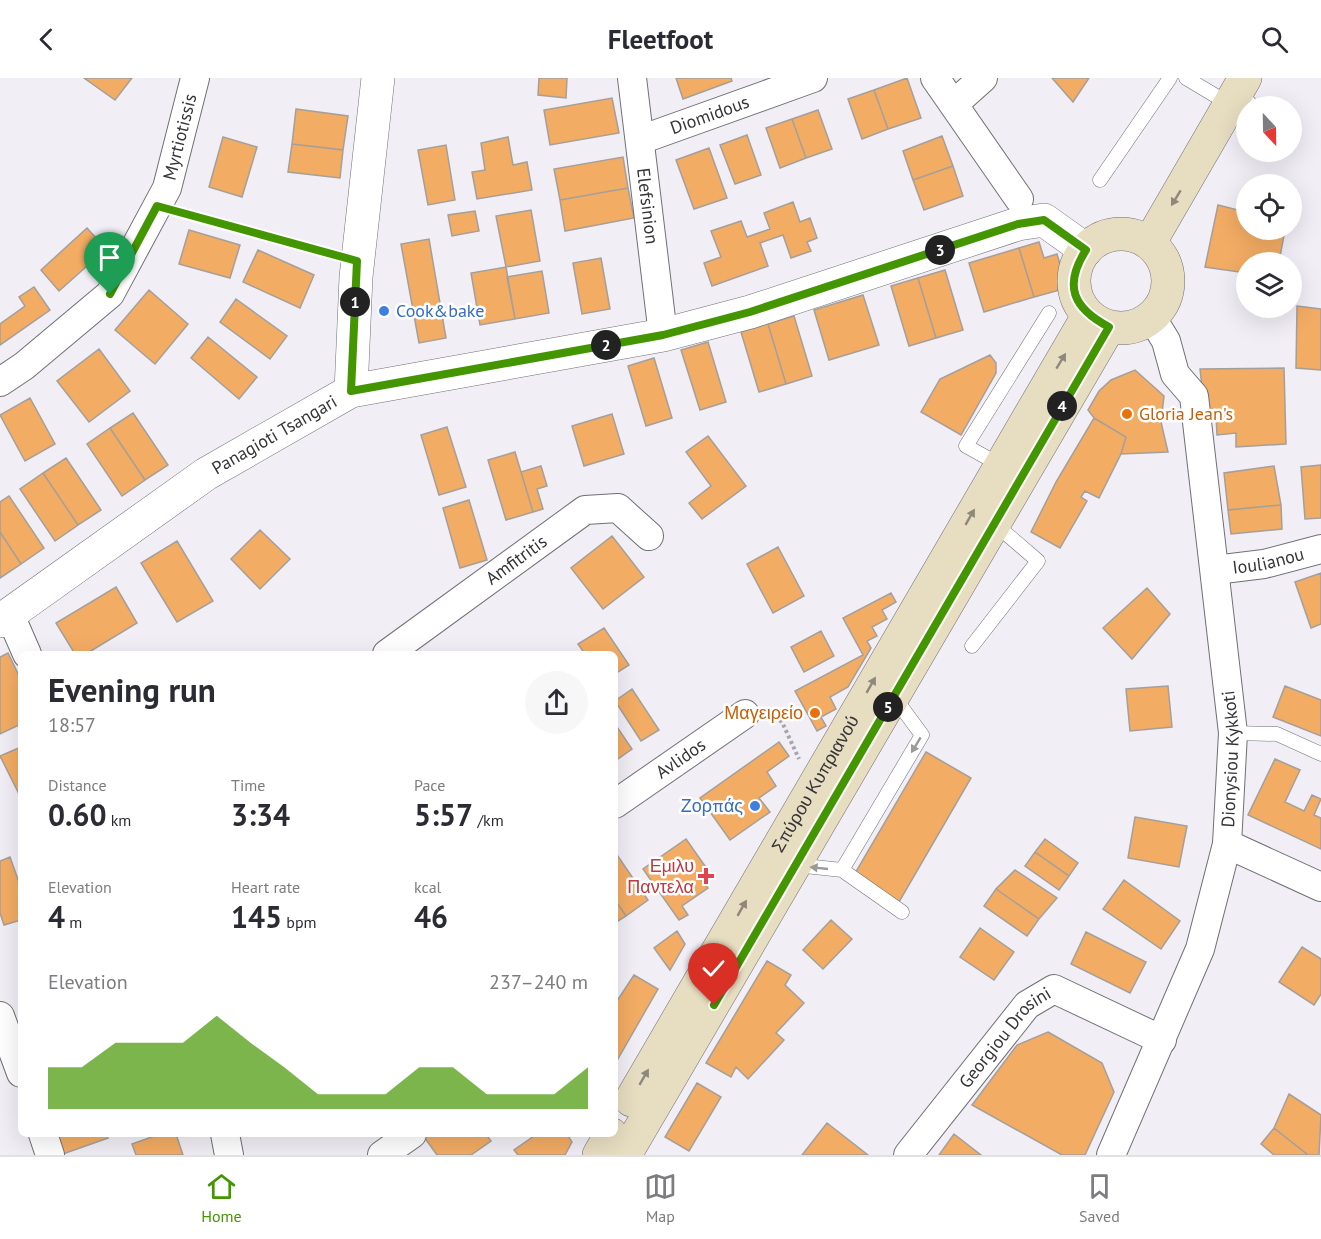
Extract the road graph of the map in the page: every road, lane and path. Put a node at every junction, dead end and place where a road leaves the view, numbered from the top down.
1 (195, 78) edge
2 (378, 78) edge
3 (632, 78) edge
4 (813, 78) edge
5 (935, 78) edge
6 (983, 78) edge
7 (1170, 78) edge
8 (1186, 78) edge
9 (1235, 90) edge
10 (955, 103) junction
11 (640, 140) junction
12 (1100, 180) dead end
13 (1019, 199) dead end
14 (157, 206) junction
15 (1139, 239) junction
16 (1086, 250) junction
17 (357, 261) junction
18 (1050, 313) dead end
19 (1152, 318) junction
20 (1099, 322) junction
21 (663, 335) junction
22 (0, 382) edge
23 (351, 391) junction
24 (1000, 465) junction
25 (994, 524) junction
26 (649, 536) dead end
27 (1321, 549) edge
28 (1215, 570) junction
29 (5, 618) edge
30 (972, 646) dead end
31 (25, 651) edge
32 (391, 651) edge
33 (894, 697) junction
34 (745, 714) joint
35 (1233, 733) junction
36 (1321, 754) edge
37 (812, 788) junction
38 (618, 802) edge
39 (1227, 844) junction
40 (796, 865) junction
41 (842, 870) junction
42 (1321, 887) edge
43 (902, 912) dead end
44 (0, 1016) edge
45 (1162, 1040) junction
46 (18, 1061) edge
47 (618, 1123) edge
48 (44, 1137) edge
49 (226, 1137) edge
50 (408, 1137) edge
51 (609, 1137) edge
52 (50, 1155) edge
53 (230, 1155) edge
54 (382, 1155) edge
55 (599, 1155) edge
56 (625, 1155) edge
57 (908, 1155) edge
58 (1111, 1155) edge

1 - 14 street, Myrtiotissis
2 - 17 street, Panagioti Tsangari
3 - 11 street, Elefsinion
4 - 11 street, Diomidous
5 - 10 street
6 - 10 street
7 - 12 lane
8 - 9 lane
9 - 15 main road
10 - 13 street
11 - 21 street, Elefsinion
14 - 17 path
14 - 22 street, Myrtiotissis
15 - 16 main road
15 - 19 main road
16 - 20 main road
16 - 21 street
17 - 23 street, Panagioti Tsangari
18 - 24 lane
19 - 20 main road
19 - 28 street, Dionysiou Kykkoti
24 -> 20 main road, Σπύρου Κυπριανού
20 - 25 main road, Σπύρου Κυπριανού
21 - 23 street
23 - 29 street, Panagioti Tsangari
37 -> 24 main road, Σπύρου Κυπριανού
25 - 30 lane
25 - 33 main road, Σπύρου Κυπριανού
26 - 32 street, Amfitritis
27 - 28 street, Ioulianou
28 - 35 street, Dionysiou Kykkoti
29 - 31 street
33 - 40 main road, Σπύρου Κυπριανού
33 -> 41 lane
34 - 37 path
34 - 38 street, Avlidos
35 - 36 lane
35 - 39 street, Dionysiou Kykkoti
47 -> 37 main road, Σπύρου Κυπριανού
39 - 42 street
39 - 45 street, Dionysiou Kykkoti
41 -> 40 lane
40 - 56 main road, Σπύρου Κυπριανού
41 - 43 lane
44 - 46 street
45 - 57 street, Georgiou Drosini
45 - 58 street, Dionysiou Kykkoti
48 - 52 street
49 - 53 street
50 - 54 street
51 - 55 main road

